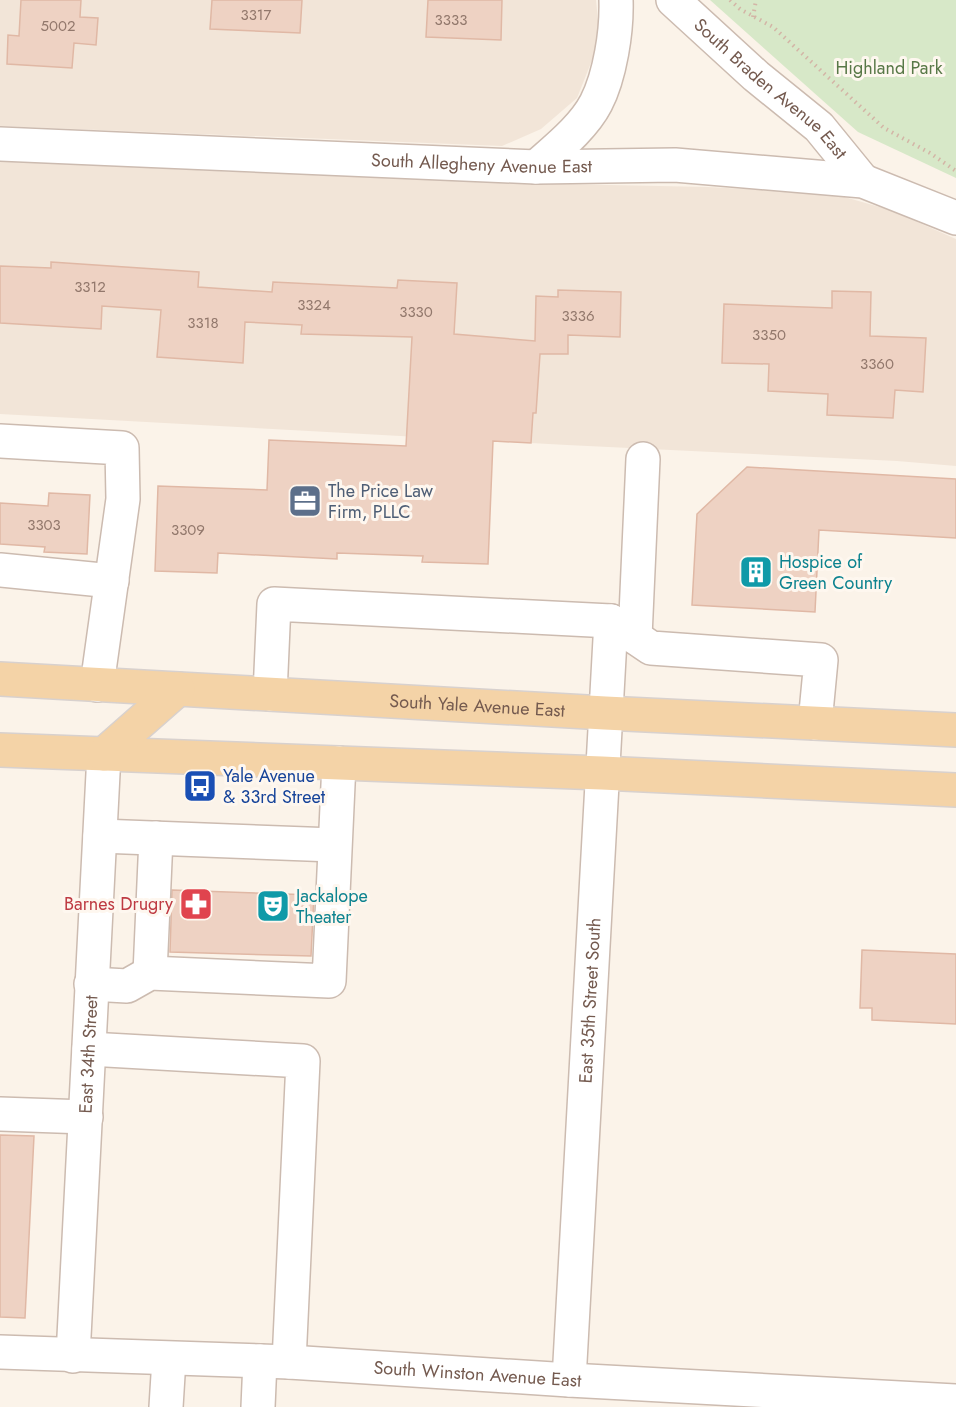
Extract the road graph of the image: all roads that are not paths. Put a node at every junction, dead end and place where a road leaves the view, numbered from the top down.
1 (616, 0) edge
2 (673, 0) edge
3 (0, 144) edge
4 (536, 167) junction
5 (863, 181) junction
6 (956, 218) edge
7 (0, 441) edge
8 (643, 459) dead end
9 (0, 570) edge
10 (112, 581) junction
11 (623, 629) junction
12 (0, 679) edge
13 (97, 685) junction
14 (178, 689) junction
15 (270, 694) junction
16 (606, 713) junction
17 (815, 723) junction
18 (956, 730) edge
19 (0, 750) edge
20 (104, 754) junction
21 (339, 763) junction
22 (602, 772) junction
23 (956, 790) edge
24 (100, 836) junction
25 (156, 838) junction
26 (334, 845) junction
27 (150, 973) junction
28 (92, 984) junction
29 (89, 1049) junction
30 (0, 1114) edge
31 (86, 1117) junction
32 (0, 1352) edge
33 (73, 1356) junction
34 (169, 1359) junction
35 (274, 1362) junction
36 (569, 1380) junction
37 (956, 1401) edge
38 (166, 1407) edge
39 (258, 1407) edge

1 - 4 street
2 - 5 street, South Braden Avenue East
3 - 4 street, South Allegheny Avenue East
4 - 5 street, South Allegheny Avenue East
5 - 6 street, South Allegheny Avenue East
7 - 10 street
8 - 11 street, East 35th Street South
9 - 10 street
10 - 13 street
11 - 15 street
11 - 16 street, East 35th Street South
11 - 17 street
12 - 13 main road, South Yale Avenue East
13 - 14 main road, South Yale Avenue East
14 - 15 main road, South Yale Avenue East
14 - 20 main road
15 - 16 main road, South Yale Avenue East
16 - 17 main road, South Yale Avenue East
16 - 22 street, East 35th Street South
17 - 18 main road, South Yale Avenue East
19 - 20 main road
20 - 21 main road
20 - 24 street, East 34th Street
21 - 22 main road
21 - 26 street
22 - 23 main road
22 - 36 street, East 35th Street South
24 - 25 street
24 - 28 street, East 34th Street
25 - 26 street
25 - 27 street
26 - 27 street
27 - 28 street
28 - 29 street, East 34th Street
29 - 31 street, East 34th Street
29 - 35 street
30 - 31 street
31 - 33 street, East 34th Street
32 - 33 street, South Winston Avenue East
33 - 34 street, South Winston Avenue East
34 - 35 street, South Winston Avenue East
34 - 38 street
35 - 36 street, South Winston Avenue East
35 - 39 street
36 - 37 street, South Winston Avenue East

